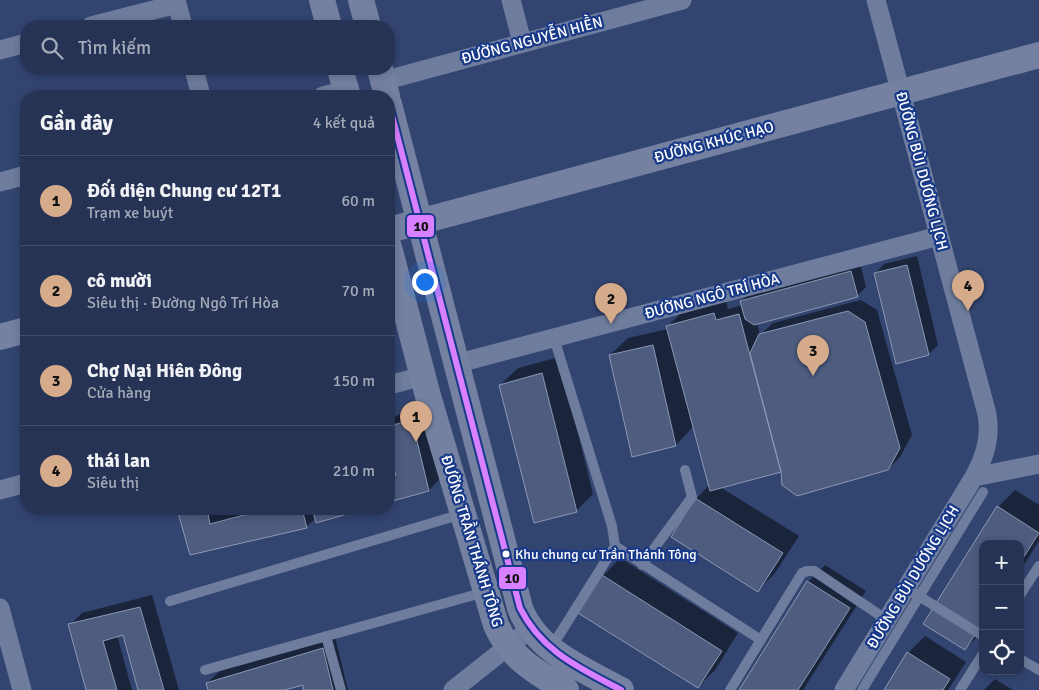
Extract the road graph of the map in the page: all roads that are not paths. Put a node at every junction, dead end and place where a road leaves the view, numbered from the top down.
1 (322, 0) edge
2 (361, 0) edge
3 (510, 0) edge
4 (682, 0) edge
5 (876, 0) edge
6 (177, 2) edge
7 (112, 20) edge
8 (182, 20) edge
9 (327, 20) edge
10 (366, 20) edge
11 (522, 42) junction
12 (20, 44) edge
13 (0, 49) edge
14 (1039, 55) edge
15 (196, 75) edge
16 (385, 87) edge
17 (200, 90) edge
18 (900, 92) junction
19 (395, 127) edge
20 (20, 177) edge
21 (0, 182) edge
22 (419, 223) junction
23 (395, 229) edge
24 (939, 236) junction
25 (395, 270) edge
26 (20, 332) edge
27 (0, 337) edge
28 (554, 338) junction
29 (456, 364) junction
30 (423, 376) junction
31 (395, 383) edge
32 (1039, 464) edge
33 (685, 470) dead end
34 (978, 484) junction
35 (20, 485) edge
36 (0, 490) edge
37 (462, 514) junction
38 (615, 546) junction
39 (642, 565) junction
40 (1039, 566) edge
41 (1024, 590) edge
42 (485, 592) junction
43 (913, 592) junction
44 (170, 601) dead end
45 (1, 619) edge
46 (887, 620) junction
47 (530, 629) junction
48 (979, 633) edge
49 (326, 636) junction
50 (761, 640) junction
51 (507, 646) junction
52 (551, 649) junction
53 (979, 660) edge
54 (1024, 661) edge
55 (205, 670) dead end
56 (1039, 670) edge
57 (22, 690) edge
58 (341, 690) edge
59 (453, 690) edge
60 (566, 690) edge
61 (621, 690) edge
62 (730, 690) edge
63 (844, 690) edge
64 (862, 690) edge
65 (960, 690) edge

1 - 9 street
2 - 10 street
3 - 11 street
4 - 11 street, ĐƯỜNG NGUYỄN HIỀN
5 - 18 street, ĐƯỜNG BÙI DƯƠNG LỊCH
6 - 7 street
6 - 8 street
11 - 16 street, ĐƯỜNG NGUYỄN HIỀN
12 - 13 street
14 - 18 street, ĐƯỜNG KHÚC HẠO
15 - 17 street
18 - 22 street, ĐƯỜNG KHÚC HẠO
18 - 24 street, ĐƯỜNG BÙI DƯƠNG LỊCH
19 - 22 street, ĐƯỜNG TRẦN THÁNH TÔNG
20 - 21 street
22 - 23 street, ĐƯỜNG KHÚC HẠO
22 - 29 street, ĐƯỜNG TRẦN THÁNH TÔNG
24 - 28 street, ĐƯỜNG NGÔ TRÍ HÒA
24 - 34 street, ĐƯỜNG BÙI DƯƠNG LỊCH
25 - 30 street, ĐƯỜNG TRẦN THÁNH TÔNG
26 - 27 street
28 - 29 street, ĐƯỜNG NGÔ TRÍ HÒA
28 - 38 lane
29 - 47 street, ĐƯỜNG TRẦN THÁNH TÔNG
30 - 31 street
30 - 37 street, ĐƯỜNG TRẦN THÁNH TÔNG
32 - 34 street
33 - 39 lane
34 - 43 street, ĐƯỜNG BÙI DƯƠNG LỊCH
35 - 36 street
37 - 42 street, ĐƯỜNG TRẦN THÁNH TÔNG
37 - 44 lane
38 - 39 lane
38 - 52 lane
39 - 50 lane
40 - 41 lane
42 - 49 lane
42 - 51 street, ĐƯỜNG TRẦN THÁNH TÔNG
43 - 46 street, ĐƯỜNG BÙI DƯƠNG LỊCH
43 - 48 lane
43 - 64 lane
45 - 57 street
46 - 50 lane
46 - 63 street, ĐƯỜNG BÙI DƯƠNG LỊCH
47 - 51 street
47 - 52 street, ĐƯỜNG TRẦN THÁNH TÔNG
49 - 55 lane
49 - 58 lane
50 - 62 lane
51 - 59 street
51 - 60 street, ĐƯỜNG TRẦN THÁNH TÔNG
52 - 61 street, ĐƯỜNG TRẦN THÁNH TÔNG
53 - 65 lane
54 - 56 lane

